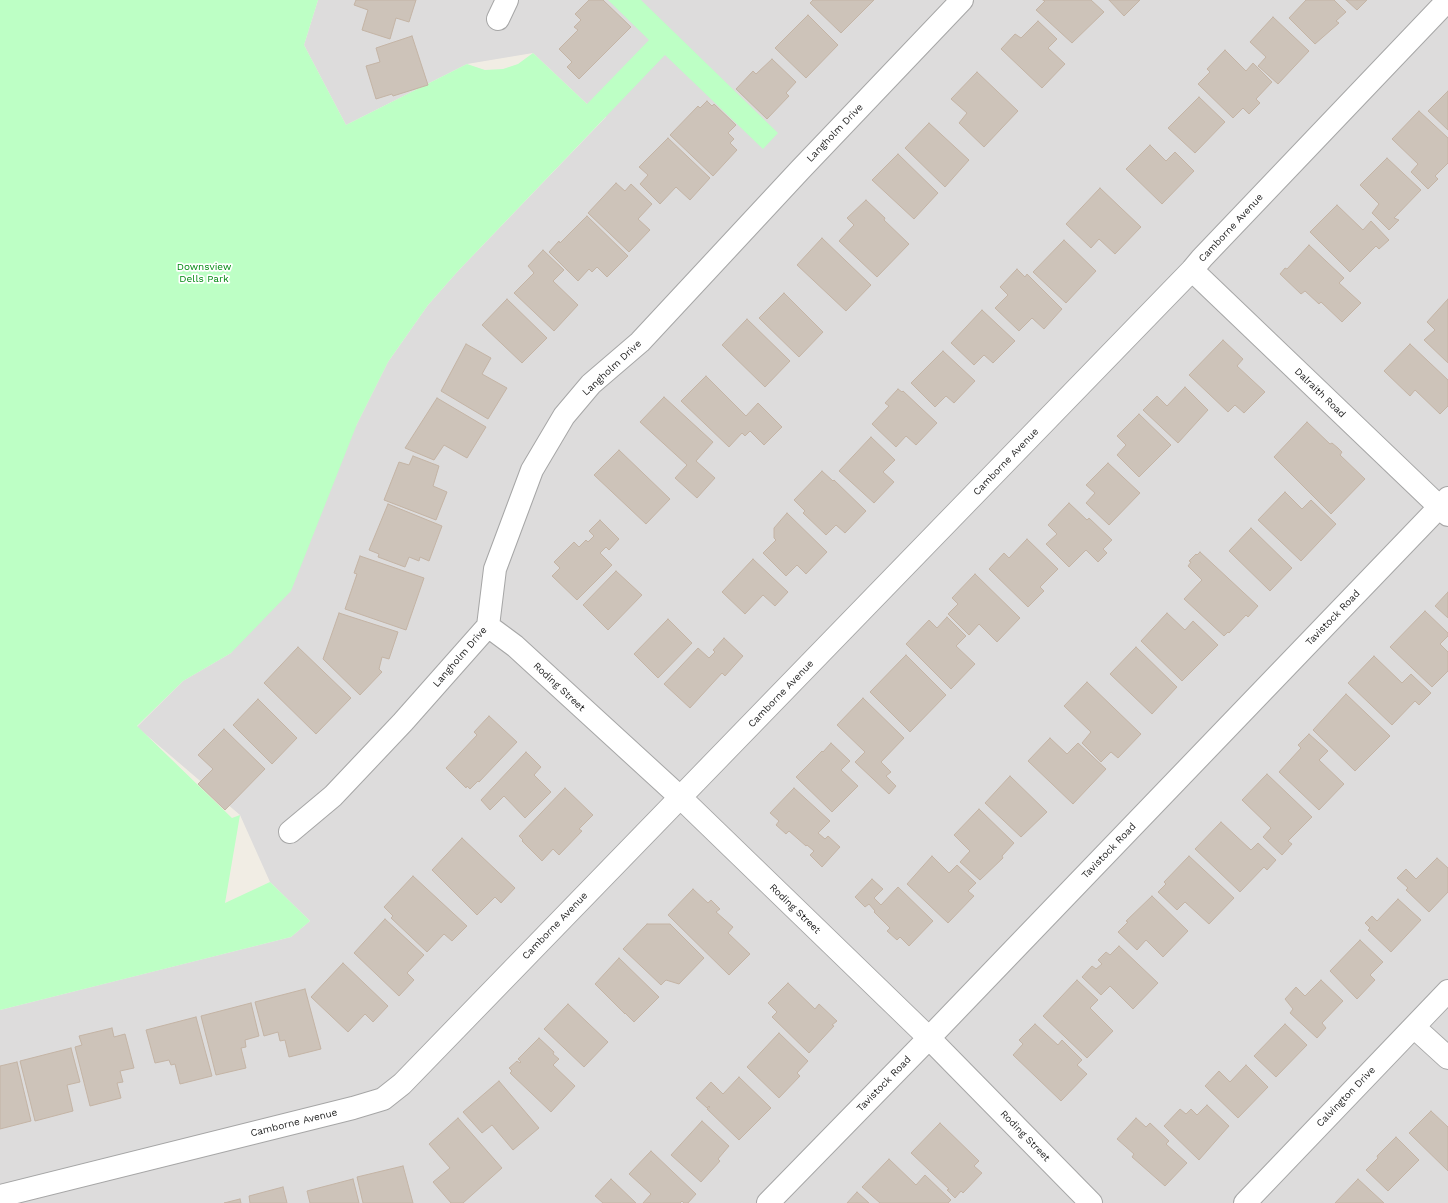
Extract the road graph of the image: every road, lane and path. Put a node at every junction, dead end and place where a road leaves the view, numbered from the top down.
1 (507, 0) edge
2 (962, 0) edge
3 (1448, 0) edge
4 (498, 19) dead end
5 (1192, 270) junction
6 (1445, 507) edge
7 (488, 626) junction
8 (681, 798) junction
9 (290, 832) dead end
10 (1448, 991) edge
11 (1414, 1027) junction
12 (929, 1038) junction
13 (1448, 1058) edge
14 (0, 1196) edge
15 (768, 1203) edge
16 (1091, 1203) edge
17 (1245, 1203) edge

1 - 4 street
2 - 7 street, Langholm Drive
3 - 5 street, Camborne Avenue
5 - 6 street, Dalraith Road
5 - 8 street, Camborne Avenue
6 - 12 street, Tavistock Road
7 - 8 street, Roding Street
7 - 9 street, Langholm Drive
8 - 12 street, Roding Street
8 - 14 street, Camborne Avenue
10 - 11 street, Calvington Drive
11 - 13 street
11 - 17 street, Calvington Drive
12 - 15 street, Tavistock Road
12 - 16 street, Roding Street

